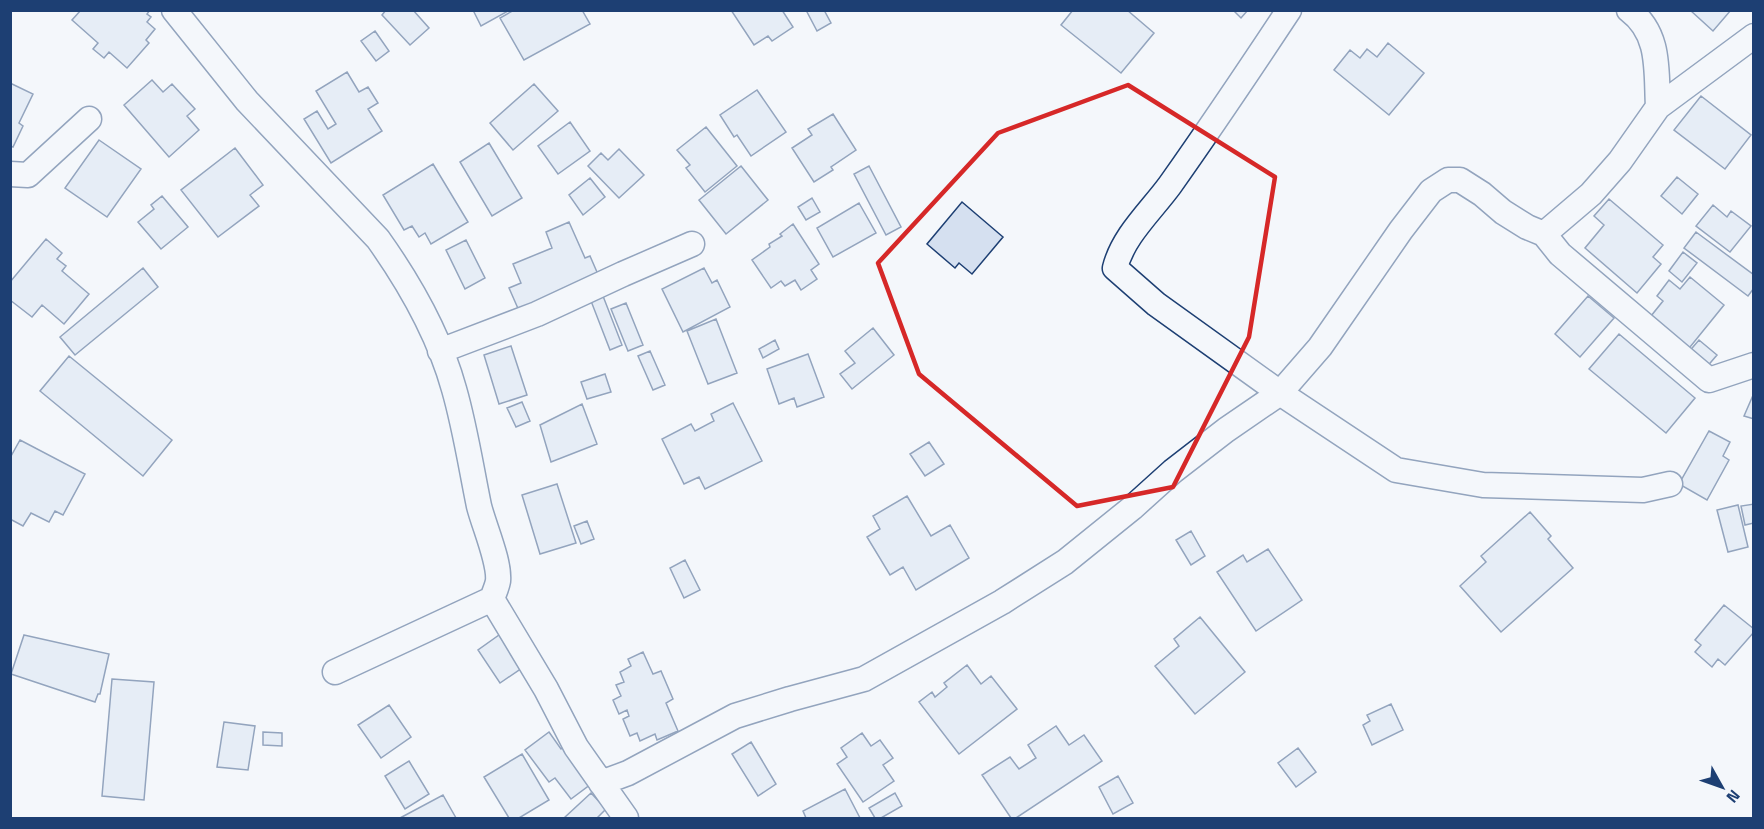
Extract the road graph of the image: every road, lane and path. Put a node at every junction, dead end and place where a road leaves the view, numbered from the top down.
1 (174, 10) edge
2 (1289, 10) edge
3 (1629, 10) edge
4 (1754, 36) edge
5 (1658, 107) junction
6 (89, 119) dead end
7 (10, 174) edge
8 (1545, 234) junction
9 (692, 244) dead end
10 (440, 351) junction
11 (1754, 365) edge
12 (1280, 393) junction
13 (1671, 484) dead end
14 (492, 599) junction
15 (334, 672) dead end
16 (601, 783) junction
17 (626, 819) edge

1 - 10 street
2 - 12 street
3 - 5 street
4 - 5 street
5 - 8 street
6 - 7 street
8 - 11 street
8 - 12 street
9 - 10 street
10 - 14 street
12 - 13 street
12 - 16 street
14 - 15 street
14 - 16 street
16 - 17 street

